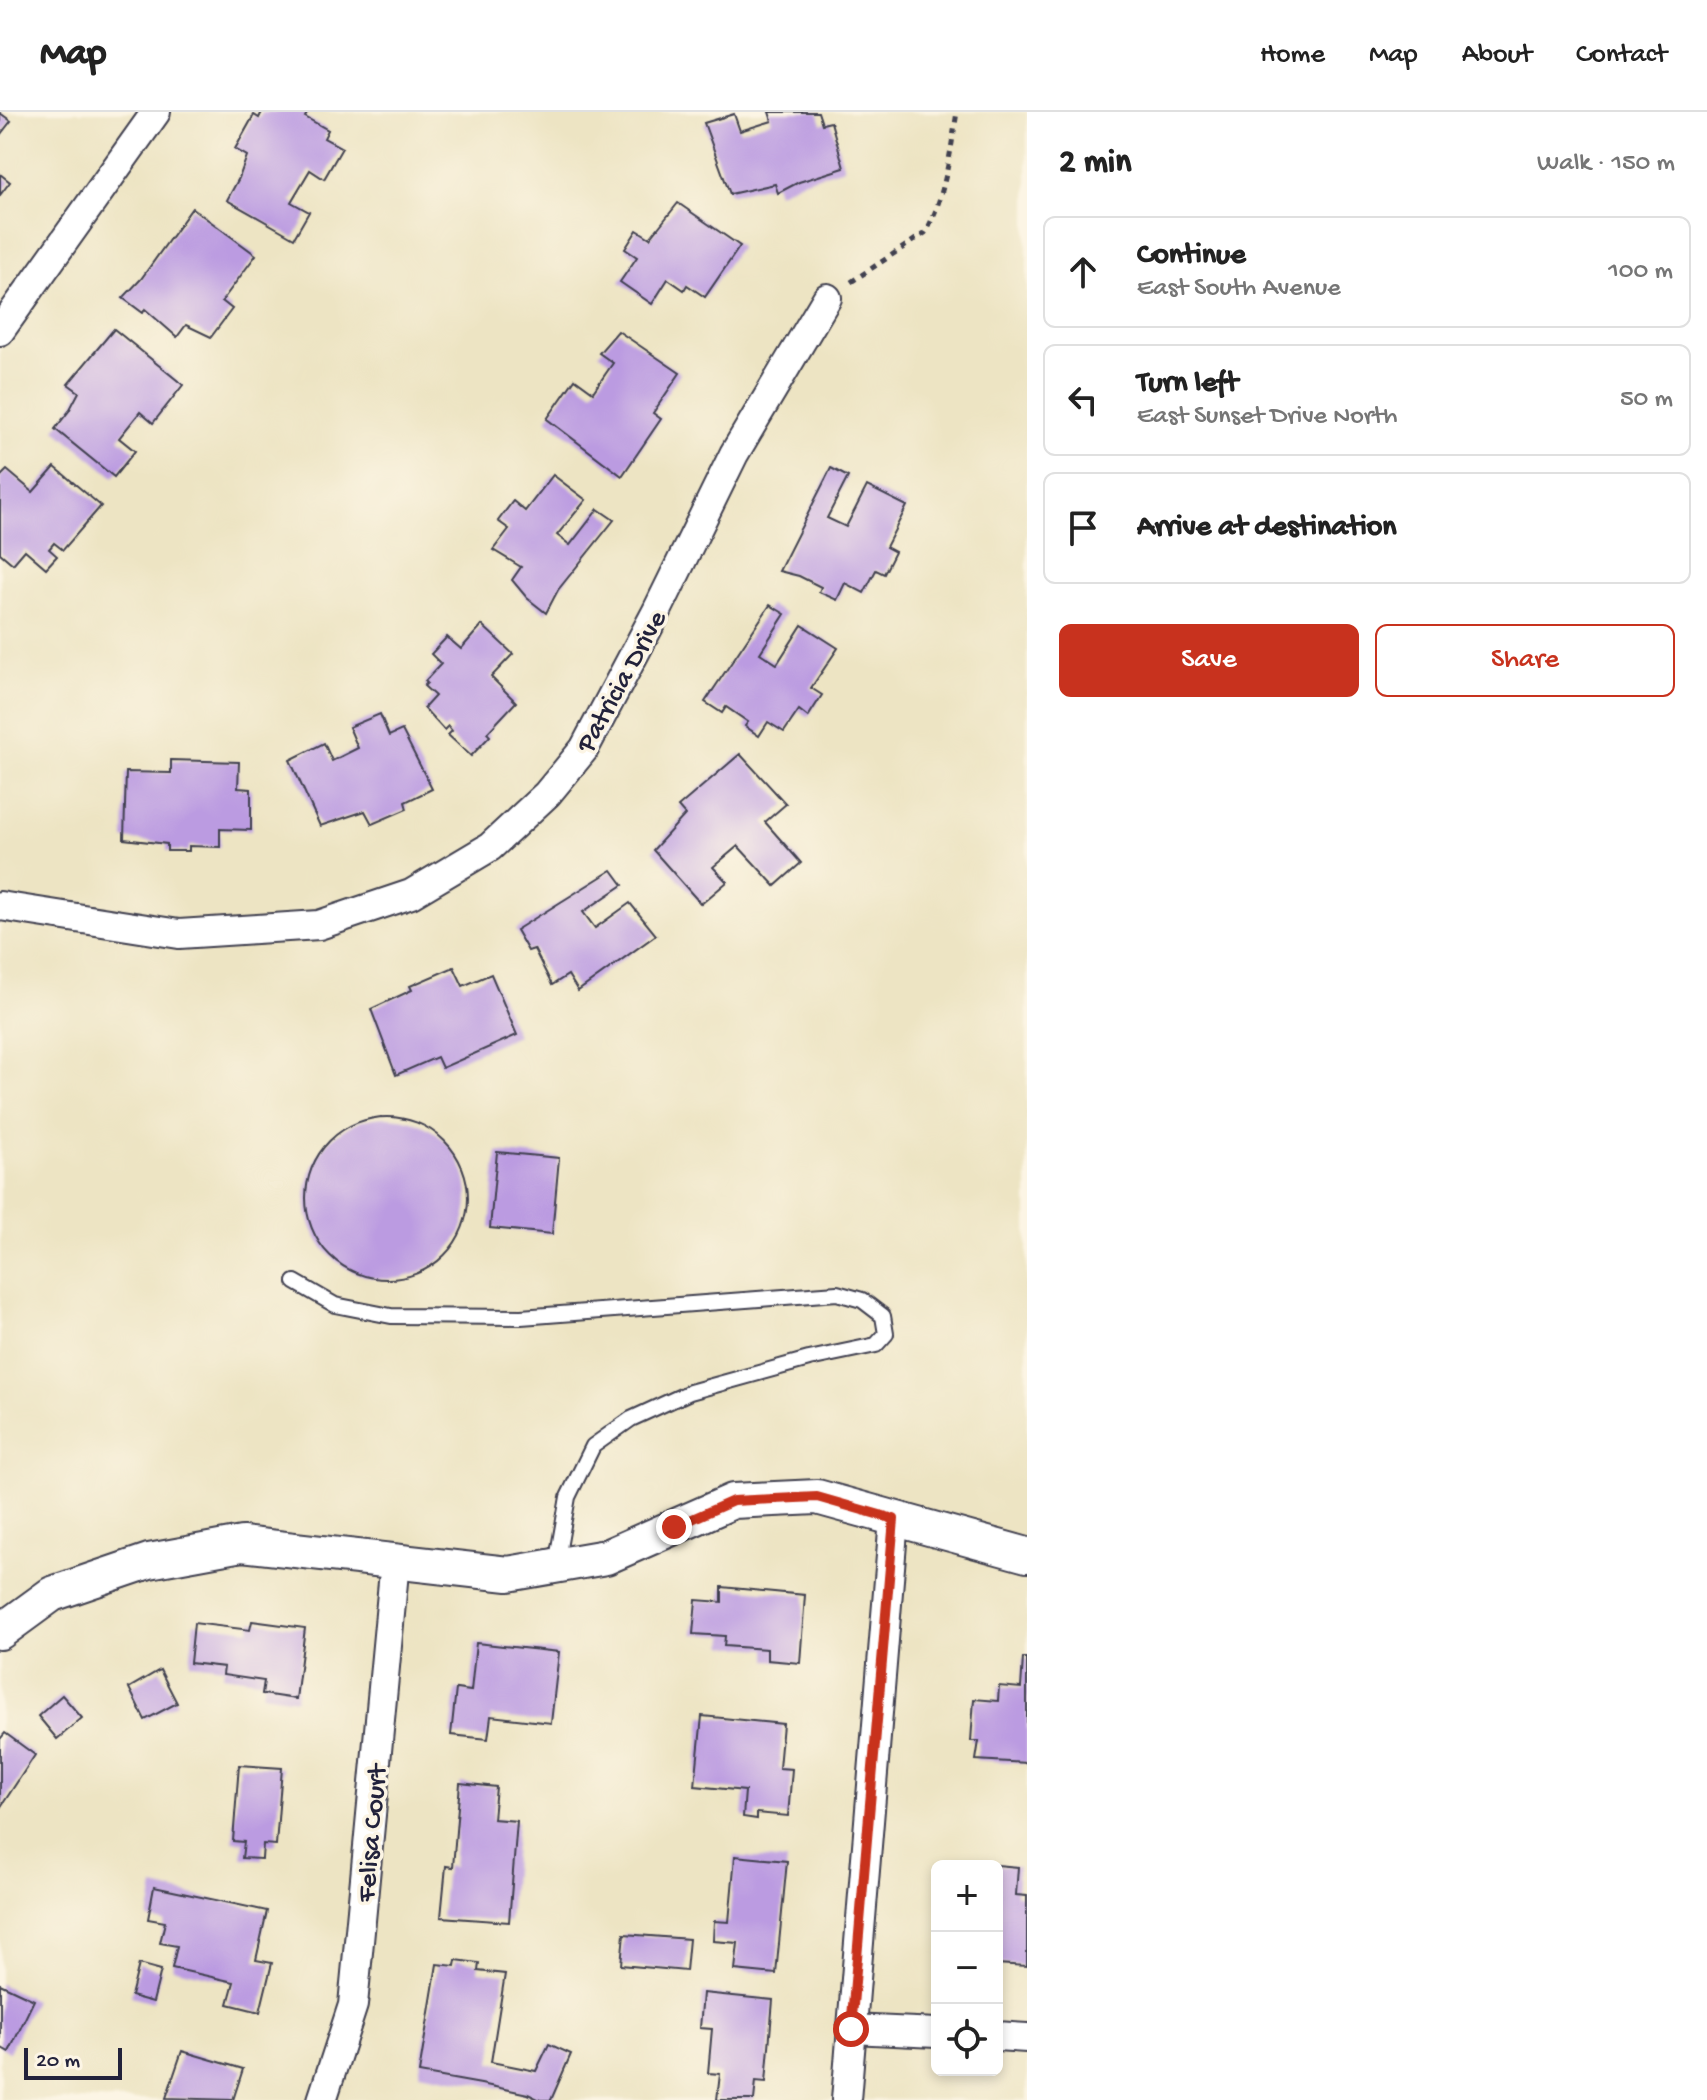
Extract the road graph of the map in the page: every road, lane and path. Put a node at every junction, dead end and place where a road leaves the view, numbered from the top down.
1 (156, 112) edge
2 (957, 112) edge
3 (827, 298) joint
4 (0, 331) edge
5 (0, 906) edge
6 (295, 1282) dead end
7 (894, 1519) junction
8 (1027, 1555) edge
9 (395, 1561) junction
10 (556, 1565) junction
11 (0, 1632) edge
12 (851, 2029) junction
13 (931, 2033) edge
14 (1003, 2036) edge
15 (1027, 2038) edge
16 (322, 2100) edge
17 (846, 2100) edge

1 - 4 street
2 - 3 path
3 - 5 street, Patricia Drive
6 - 10 lane
7 - 8 street
7 - 10 street
7 - 12 street
9 - 10 street
9 - 11 street
9 - 16 street, Felisa Court
12 - 13 street
12 - 17 street
14 - 15 street

